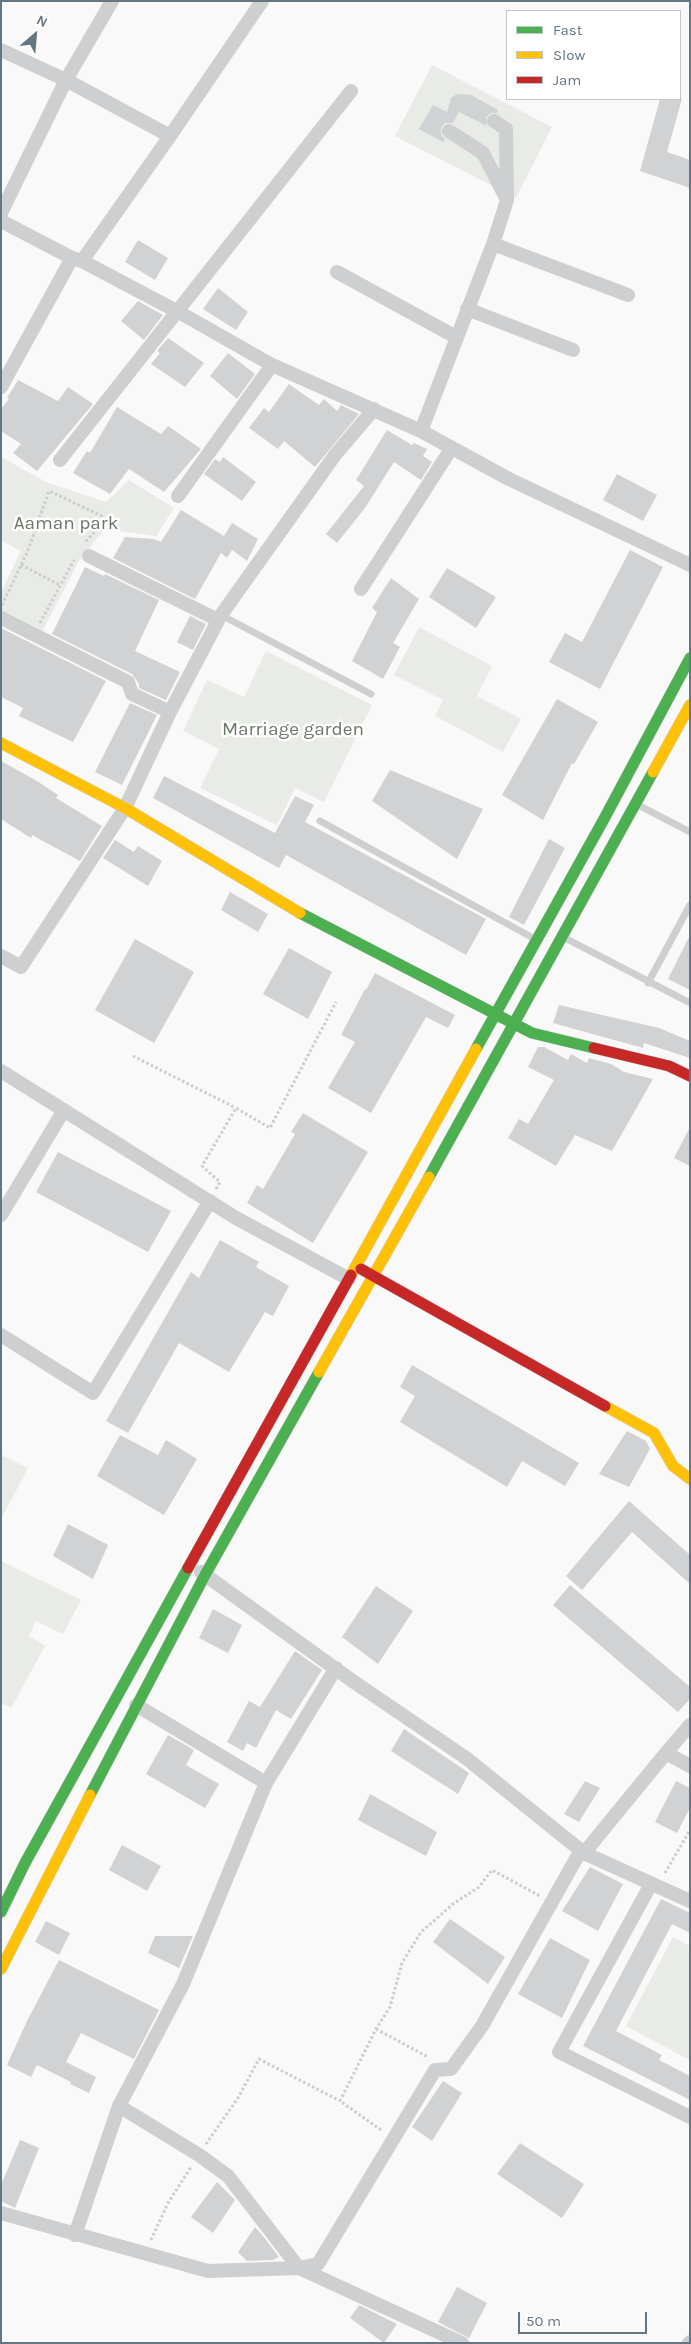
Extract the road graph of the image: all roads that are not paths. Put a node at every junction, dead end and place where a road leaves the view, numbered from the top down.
1 (112, 1) edge
2 (262, 1) edge
3 (1, 50) edge
4 (66, 80) junction
5 (351, 91) dead end
6 (494, 121) dead end
7 (449, 131) dead end
8 (170, 136) junction
9 (507, 200) junction
10 (1, 213) edge
11 (1, 221) edge
12 (493, 244) junction
13 (77, 260) junction
14 (338, 272) dead end
15 (628, 295) dead end
16 (467, 309) junction
17 (177, 311) junction
18 (456, 337) junction
19 (573, 350) dead end
20 (272, 365) junction
21 (1, 387) edge
22 (374, 409) junction
23 (421, 431) junction
24 (451, 449) junction
25 (60, 460) dead end
26 (178, 496) dead end
27 (82, 553) road end
28 (690, 565) edge
29 (361, 589) dead end
30 (5, 614) edge
31 (219, 617) junction
32 (690, 658) edge
33 (371, 694) dead end
34 (690, 705) edge
35 (170, 712) junction
36 (1, 743) edge
37 (626, 799) junction
38 (125, 808) junction
39 (320, 821) dead end
40 (690, 832) edge
41 (690, 905) edge
42 (554, 932) junction
43 (546, 946) junction
44 (1, 956) edge
45 (648, 983) junction
46 (690, 1003) edge
47 (497, 1013) junction
48 (514, 1024) junction
49 (1, 1071) edge
50 (690, 1076) edge
51 (64, 1110) junction
52 (210, 1201) junction
53 (1, 1215) edge
54 (356, 1266) junction
55 (374, 1276) junction
56 (349, 1279) junction
57 (1, 1335) edge
58 (276, 1411) junction
59 (292, 1421) junction
60 (690, 1479) edge
61 (190, 1564) junction
62 (205, 1575) junction
63 (336, 1668) junction
64 (136, 1705) junction
65 (690, 1726) edge
66 (666, 1753) junction
67 (690, 1766) edge
68 (266, 1783) junction
69 (69, 1809) junction
70 (583, 1851) junction
71 (654, 1885) junction
72 (690, 1902) edge
73 (1, 1912) edge
74 (1, 1970) edge
75 (119, 2106) junction
76 (690, 2116) edge
77 (1, 2213) edge
78 (75, 2235) junction
79 (299, 2268) junction
80 (462, 2343) edge

1 - 4 street
2 - 8 street
3 - 4 street
4 - 8 street
4 - 10 street
5 - 17 street
6 - 9 street
7 - 9 street
8 - 13 street
9 - 12 street
11 - 13 street
12 - 15 street
12 - 16 street
13 - 17 street
13 - 21 street
14 - 18 street
16 - 18 street
16 - 19 street
17 - 20 street
17 - 25 street
18 - 23 street
20 - 22 street
20 - 26 street
22 - 23 street
22 - 31 street
23 - 24 street
24 - 28 street
24 - 29 street
27 - 31 street
30 - 35 street
31 - 33 lane
31 - 35 street
32 - 37 main road
34 - 37 main road
35 - 38 street
36 - 38 main road
37 - 40 lane
37 - 42 main road
37 - 42 main road
38 - 44 street
38 - 47 main road
39 - 43 lane
41 - 45 lane
42 - 43 main road
42 - 43 main road
42 - 45 lane
43 - 47 main road
43 - 48 main road
45 - 46 lane
47 - 48 main road
47 - 54 main road
48 - 50 main road
48 - 55 main road
49 - 51 street
51 - 52 street
51 - 53 street
52 - 56 street
52 - 57 street
54 - 55 main road
54 - 56 main road
55 - 59 main road
55 - 60 main road
56 - 58 main road
58 - 59 main road
58 - 61 main road
59 - 62 main road
61 - 62 street
61 - 69 main road
62 - 63 street
62 - 64 main road
63 - 68 street
63 - 70 street
64 - 68 street
64 - 69 main road
65 - 66 street
66 - 67 street
66 - 70 street
68 - 75 street
69 - 73 main road
69 - 74 main road
70 - 71 street
70 - 79 street
71 - 72 street
71 - 76 street
75 - 78 street
75 - 79 street
77 - 78 street
78 - 79 street
79 - 80 street

